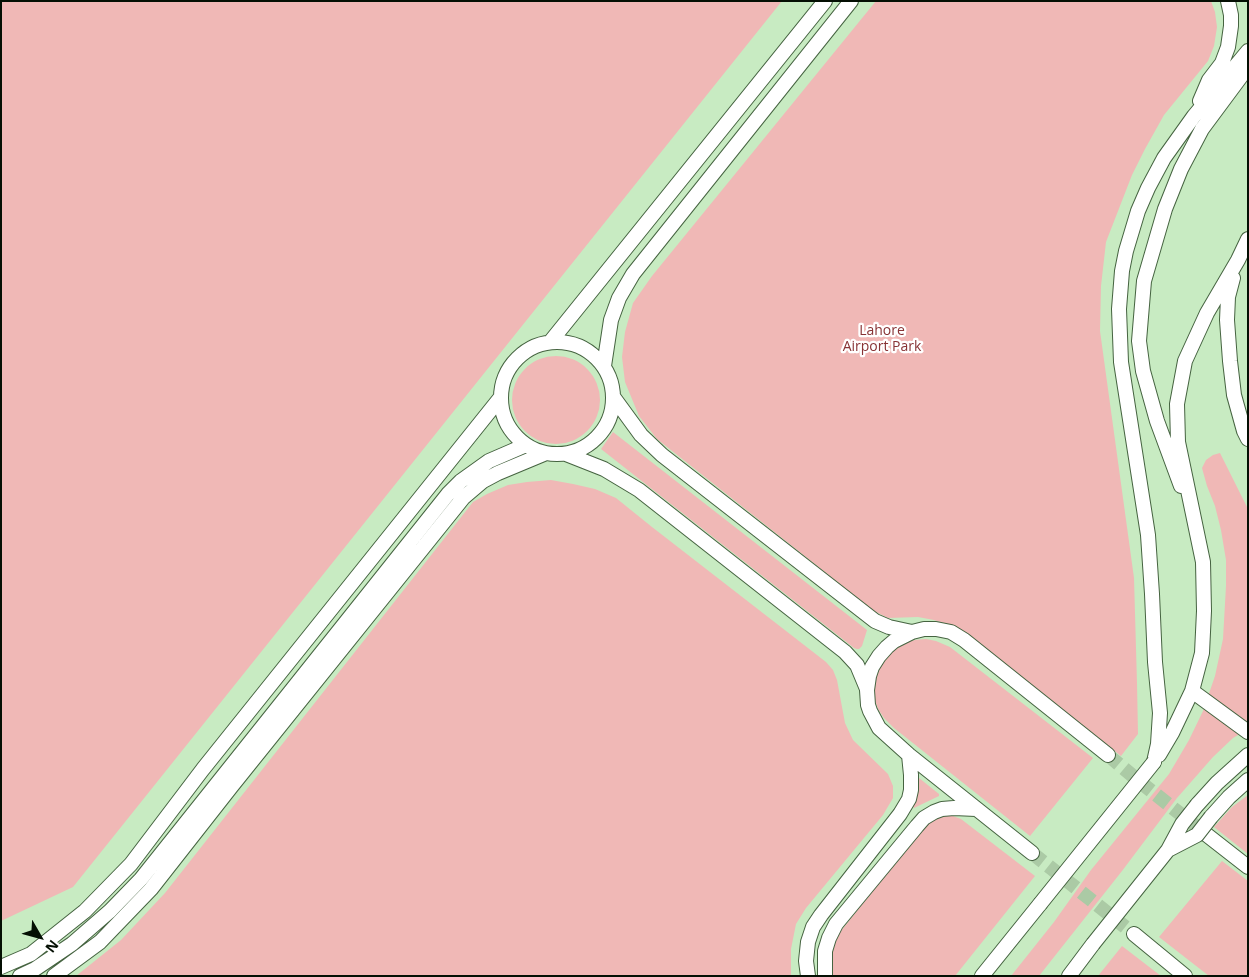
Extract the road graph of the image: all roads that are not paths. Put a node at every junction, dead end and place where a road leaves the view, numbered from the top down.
1 (825, 1) edge
2 (851, 1) edge
3 (1228, 1) edge
4 (1248, 51) edge
5 (1248, 67) edge
6 (1194, 116) junction
7 (1248, 239) edge
8 (1238, 260) junction
9 (550, 342) junction
10 (604, 366) junction
11 (500, 398) junction
12 (614, 398) junction
13 (1248, 439) edge
14 (526, 445) junction
15 (546, 453) junction
16 (566, 454) junction
17 (1191, 509) junction
18 (912, 632) junction
19 (867, 690) junction
20 (1192, 691) junction
21 (1248, 732) edge
22 (909, 755) junction
23 (1108, 755) tunnel mouth
24 (1248, 755) edge
25 (1154, 762) junction
26 (1248, 780) edge
27 (976, 809) junction
28 (1208, 835) tunnel mouth
29 (1168, 850) junction
30 (1032, 853) tunnel mouth
31 (1248, 867) edge
32 (1134, 934) tunnel mouth
33 (1, 967) edge
34 (20, 976) edge
35 (54, 976) edge
36 (808, 976) edge
37 (825, 976) edge
38 (982, 976) edge
39 (1069, 976) edge
40 (1185, 976) edge

1 - 9 street
2 - 10 street
3 - 6 street
4 - 6 street
5 - 17 street
6 - 25 street
7 - 8 street
8 - 13 street
8 - 17 street
9 - 10 street
9 - 11 street
10 - 12 street
11 - 14 street
11 - 33 street
12 - 16 street
12 - 18 street
14 - 15 street
14 - 34 street
15 - 16 street
15 - 35 street
16 - 19 street
17 - 20 street
18 - 19 street
18 - 23 street
19 - 22 street
20 - 21 street
20 - 25 street
22 - 27 street
22 - 36 street
24 - 29 street, bridge
25 - 38 street, bridge
26 - 29 street, bridge
27 - 30 street
27 - 37 street
28 - 31 street
29 - 39 street, bridge
32 - 40 street

